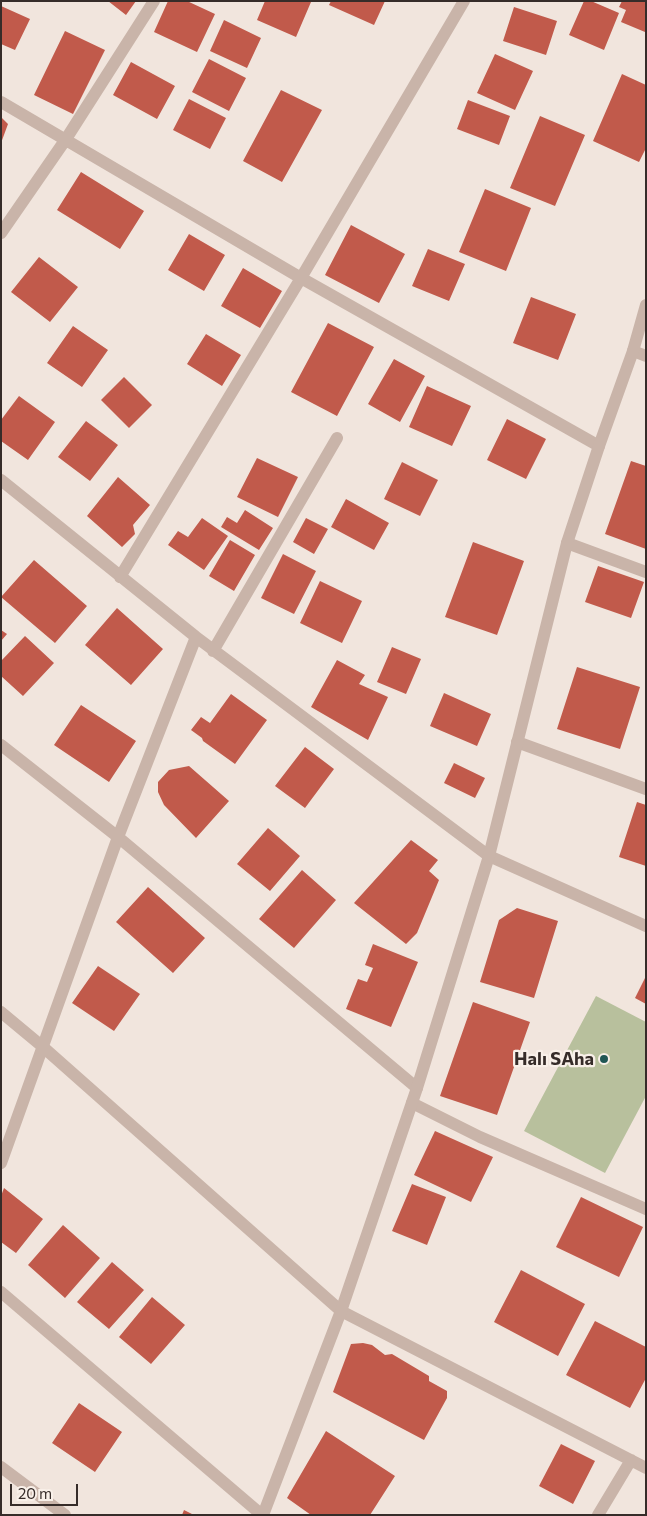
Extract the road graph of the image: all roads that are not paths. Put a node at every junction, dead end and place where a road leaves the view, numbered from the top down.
1 (154, 1) edge
2 (464, 1) edge
3 (1, 102) edge
4 (66, 139) junction
5 (1, 233) edge
6 (301, 278) junction
7 (646, 305) edge
8 (633, 352) junction
9 (646, 356) edge
10 (336, 438) dead end
11 (599, 446) junction
12 (1, 480) edge
13 (567, 543) junction
14 (646, 572) edge
15 (120, 577) junction
16 (196, 638) junction
17 (213, 650) junction
18 (517, 742) junction
19 (1, 745) edge
20 (646, 789) edge
21 (118, 837) junction
22 (489, 856) junction
23 (646, 926) edge
24 (1, 1012) edge
25 (43, 1047) junction
26 (417, 1088) junction
27 (412, 1103) junction
28 (1, 1163) edge
29 (646, 1209) edge
30 (1, 1292) edge
31 (341, 1310) junction
32 (630, 1460) junction
33 (1, 1467) edge
34 (646, 1468) edge
35 (65, 1515) edge
36 (262, 1515) edge
37 (598, 1515) edge

1 - 4 street
2 - 6 street
3 - 4 street
4 - 5 street
4 - 6 street
6 - 11 street
6 - 15 street
7 - 8 street
8 - 9 street
8 - 11 street
10 - 17 street
11 - 13 street
12 - 15 street
13 - 14 street
13 - 18 street
15 - 16 street
16 - 17 street
16 - 21 street
17 - 22 street
18 - 20 street
18 - 22 street
19 - 21 street
21 - 25 street
21 - 26 street
22 - 23 street
22 - 26 street
24 - 25 street
25 - 28 street
25 - 31 street
26 - 27 street
27 - 29 street
27 - 31 street
30 - 36 street
31 - 32 street
31 - 36 street
32 - 34 street
32 - 37 street
33 - 35 street

